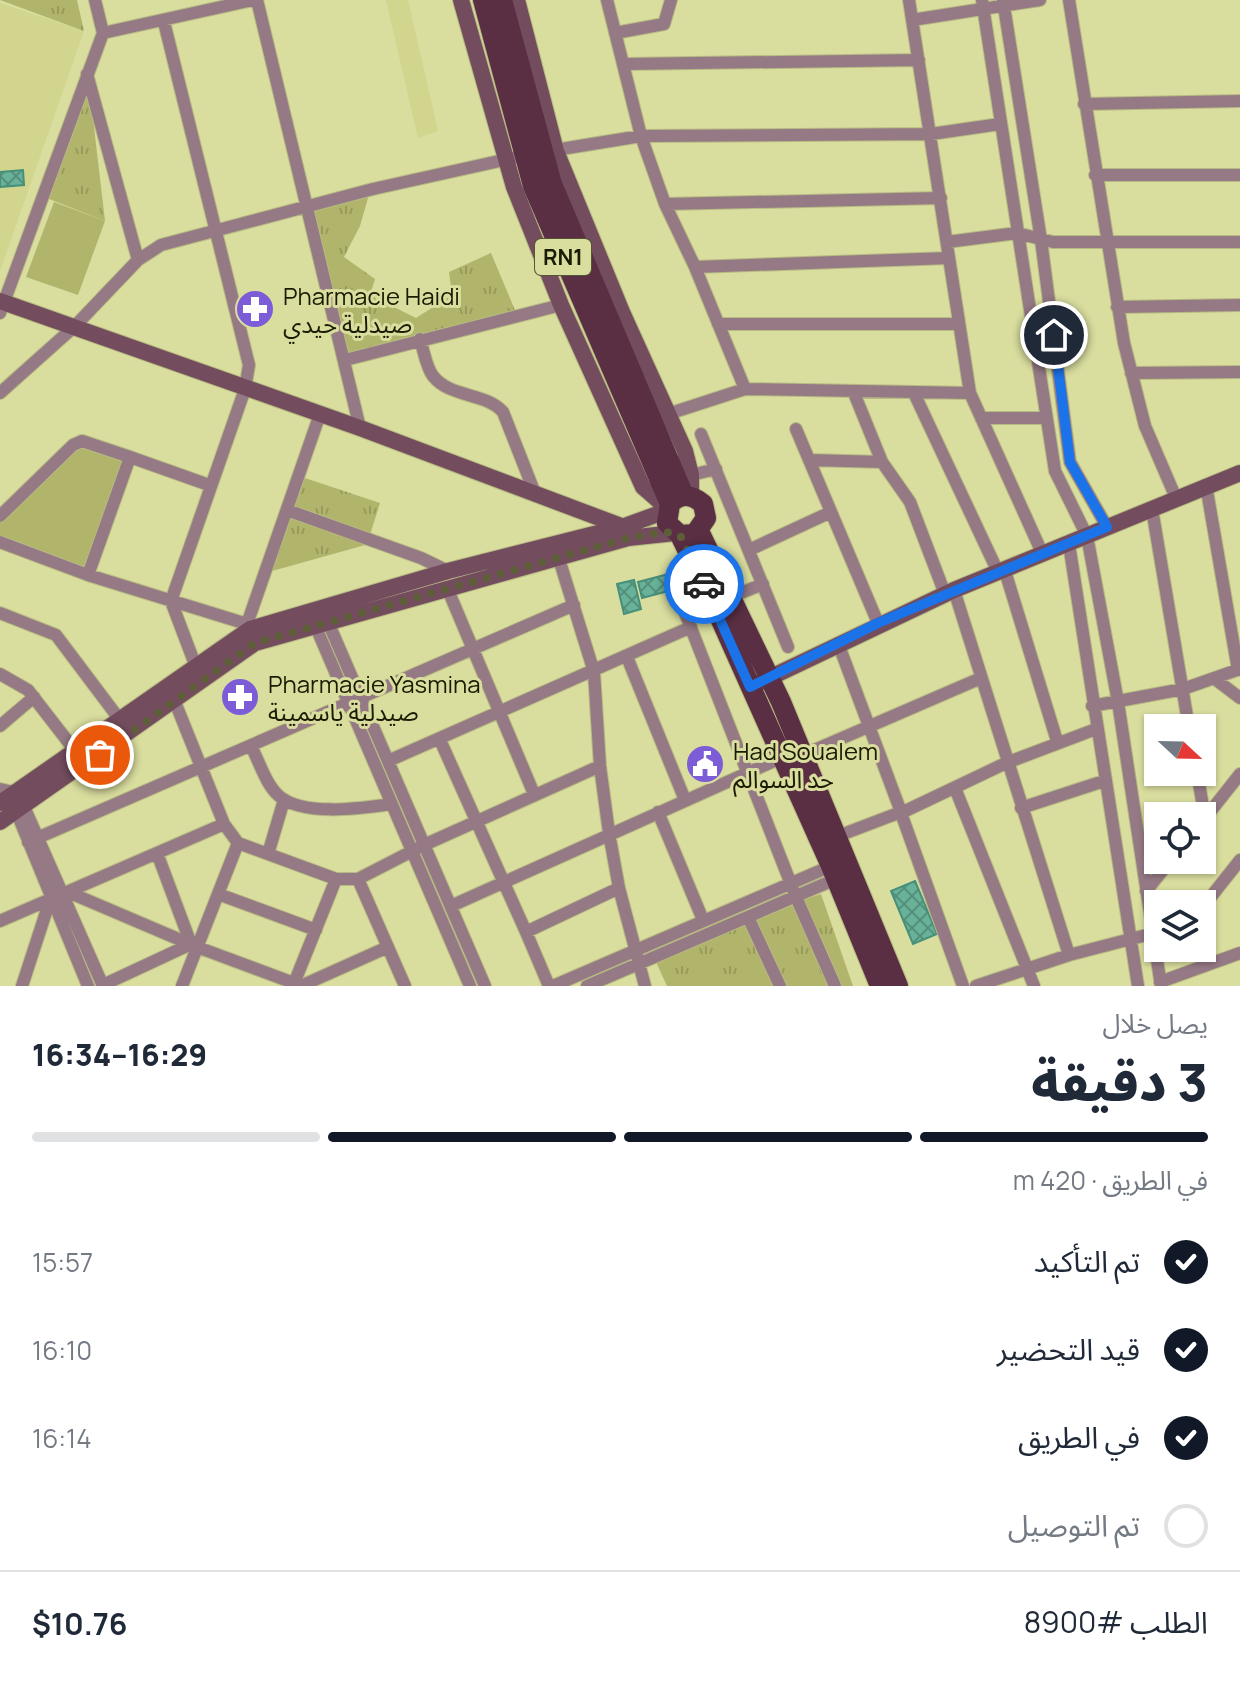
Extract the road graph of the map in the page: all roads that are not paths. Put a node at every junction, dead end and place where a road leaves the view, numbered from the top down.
1 (95, 0) edge
2 (255, 0) edge
3 (461, 0) edge
4 (483, 0) edge
5 (502, 0) edge
6 (517, 0) edge
7 (607, 0) edge
8 (671, 0) edge
9 (909, 0) edge
10 (1040, 0) edge
11 (1069, 0) edge
12 (1003, 3) edge
13 (982, 5) edge
14 (912, 20) junction
15 (164, 22) junction
16 (103, 33) junction
17 (615, 33) junction
18 (919, 60) junction
19 (625, 64) junction
20 (86, 73) junction
21 (1240, 101) edge
22 (1084, 104) junction
23 (1000, 124) junction
24 (931, 134) junction
25 (641, 136) junction
26 (531, 155) junction
27 (1095, 175) junction
28 (1240, 175) edge
29 (941, 198) junction
30 (665, 204) junction
31 (306, 208) junction
32 (217, 230) junction
33 (1017, 233) junction
34 (1041, 240) junction
35 (1105, 240) junction
36 (947, 242) junction
37 (1240, 242) edge
38 (949, 258) junction
39 (138, 260) junction
40 (695, 267) junction
41 (1, 305) edge
42 (561, 305) junction
43 (1240, 305) edge
44 (1117, 307) junction
45 (718, 324) junction
46 (959, 324) junction
47 (75, 326) junction
48 (420, 339) junction
49 (588, 341) junction
50 (345, 360) junction
51 (1240, 372) edge
52 (1131, 373) junction
53 (245, 389) junction
54 (745, 389) junction
55 (0, 393) edge
56 (854, 393) junction
57 (914, 393) junction
58 (970, 393) junction
59 (320, 414) junction
60 (668, 414) junction
61 (981, 418) junction
62 (1046, 418) junction
63 (360, 428) junction
64 (796, 429) dead end
65 (701, 434) dead end
66 (130, 457) junction
67 (809, 460) junction
68 (882, 462) junction
69 (716, 469) junction
70 (1240, 473) edge
71 (691, 475) junction
72 (209, 485) junction
73 (1206, 485) junction
74 (536, 496) junction
75 (1176, 498) junction
76 (676, 503) junction
77 (1152, 509) junction
78 (287, 510) junction
79 (831, 512) junction
80 (0, 516) edge
81 (1107, 527) junction
82 (625, 532) junction
83 (685, 533) junction
84 (1087, 536) junction
85 (0, 542) edge
86 (1069, 544) junction
87 (749, 550) junction
88 (1043, 555) junction
89 (559, 559) junction
90 (448, 571) junction
91 (1001, 571) junction
92 (88, 575) junction
93 (763, 584) junction
94 (448, 590) junction
95 (950, 592) junction
96 (731, 597) junction
97 (171, 601) junction
98 (574, 605) junction
99 (682, 605) dead end
100 (0, 613) edge
101 (878, 623) junction
102 (321, 624) junction
103 (691, 627) junction
104 (250, 632) junction
105 (838, 643) junction
106 (473, 647) junction
107 (788, 647) dead end
108 (627, 657) junction
109 (196, 667) junction
110 (1239, 670) edge
111 (594, 672) junction
112 (0, 674) edge
113 (769, 677) junction
114 (981, 678) junction
115 (1215, 679) junction
116 (750, 687) junction
117 (1183, 689) junction
118 (34, 697) junction
119 (362, 697) junction
120 (1240, 698) edge
121 (175, 702) junction
122 (1118, 702) junction
123 (349, 703) junction
124 (1092, 706) junction
125 (501, 711) junction
126 (1187, 714) edge
127 (120, 720) junction
128 (0, 726) edge
129 (872, 727) junction
130 (1096, 729) junction
131 (440, 740) junction
132 (1057, 741) junction
133 (251, 746) junction
134 (76, 752) junction
135 (793, 756) junction
136 (388, 761) junction
137 (1006, 763) junction
138 (600, 766) junction
139 (201, 768) junction
140 (748, 773) junction
141 (1240, 774) edge
142 (1104, 781) junction
143 (955, 788) junction
144 (534, 794) junction
145 (11, 799) edge
146 (284, 800) junction
147 (685, 800) junction
148 (392, 804) junction
149 (1216, 805) edge
150 (1021, 808) junction
151 (658, 812) junction
152 (901, 813) junction
153 (0, 822) edge
154 (475, 822) junction
155 (224, 824) junction
156 (609, 833) junction
157 (838, 836) junction
158 (33, 839) junction
159 (238, 843) junction
160 (424, 845) junction
161 (411, 851) junction
162 (157, 853) junction
163 (268, 854) junction
164 (1238, 866) edge
165 (834, 873) junction
166 (1160, 874) edge
167 (336, 879) junction
168 (358, 879) junction
169 (502, 881) junction
170 (791, 883) junction
171 (619, 888) junction
172 (1146, 890) edge
173 (1147, 890) edge
174 (1216, 892) edge
175 (218, 894) junction
176 (58, 896) junction
177 (796, 897) junction
178 (451, 906) junction
179 (748, 917) junction
180 (703, 920) junction
181 (0, 921) edge
182 (316, 930) junction
183 (526, 932) junction
184 (1144, 935) edge
185 (1130, 938) junction
186 (194, 946) junction
187 (388, 947) junction
188 (634, 950) junction
189 (1240, 953) edge
190 (1069, 955) junction
191 (1158, 962) edge
192 (637, 964) junction
193 (1029, 969) junction
194 (1160, 984) edge
195 (298, 985) edge
196 (22, 986) edge
197 (88, 986) edge
198 (103, 986) edge
199 (182, 986) edge
200 (405, 986) edge
201 (470, 986) edge
202 (485, 986) edge
203 (551, 986) edge
204 (587, 986) edge
205 (645, 986) edge
206 (780, 986) edge
207 (835, 986) edge
208 (880, 986) edge
209 (898, 986) edge
210 (963, 986) edge
211 (976, 986) edge
212 (1034, 986) edge
213 (1138, 986) edge

1 - 16 street
2 - 15 street
2 - 31 street
3 - 26 street
4 - 26 main road, RN1
5 - 26 main road, RN1
6 - 26 street
7 - 17 street
8 - 17 street
9 - 14 street
10 - 12 street
11 - 22 street
12 - 13 street
12 - 34 street
13 - 14 street
13 - 23 street
14 - 18 street
15 - 16 street
15 - 32 street
16 - 20 street
17 - 19 street
18 - 19 street
18 - 24 street
19 - 25 street
20 - 39 street
20 - 41 street
21 - 22 street
22 - 27 street
23 - 24 street
23 - 33 street
24 - 25 street
24 - 29 street
25 - 26 street
25 - 30 street
26 - 31 street
26 - 42 street
26 - 49 main road, RN1
26 - 60 street
26 - 76 main road, RN1
27 - 28 street
27 - 35 street
29 - 30 street
29 - 36 street
30 - 40 street
31 - 32 street
31 - 50 street
32 - 39 street
32 - 53 street
33 - 34 street
33 - 36 street
33 - 62 street
34 - 35 street
34 - 81 street
35 - 37 street
35 - 44 street
36 - 38 street
38 - 40 street
38 - 46 street
39 - 47 street
40 - 45 street
41 - 47 street
42 - 48 street
42 - 49 street
43 - 44 street
44 - 52 street
45 - 46 street
45 - 54 street
46 - 58 street
47 - 53 street
47 - 55 street
48 - 50 street
48 - 74 street
49 - 76 main road, RN1
50 - 63 street
51 - 52 street
52 - 75 street
53 - 59 street
53 - 72 street
54 - 56 street
54 - 60 street
56 - 57 street
56 - 68 street
57 - 58 street
57 - 91 street
58 - 61 street
59 - 63 street
59 - 78 street
60 - 71 street
61 - 62 street
61 - 88 street
62 - 84 street
63 - 74 street
64 - 67 street
65 - 69 street
66 - 72 street
66 - 80 street
66 - 92 street
67 - 68 street
67 - 79 street
68 - 95 street
69 - 71 street
69 - 87 street
70 - 73 street
71 - 76 street
72 - 97 street
73 - 75 street
73 - 110 street
74 - 82 street
75 - 77 street
76 - 82 street
76 - 83 main road, RN1
76 - 83 main road, RN1
77 - 81 street
77 - 117 street
78 - 90 street
78 - 104 street
79 - 87 street
79 - 101 street
81 - 84 street
82 - 83 street
82 - 89 street
82 - 90 street
83 - 96 main road, RN1
83 - 116 main road, RN1
84 - 86 street
84 - 122 street
85 - 92 street
86 - 88 street
86 - 124 street
87 - 93 street
88 - 91 street
89 - 94 street
89 - 98 street
90 - 104 street
91 - 95 street
91 - 132 street
92 - 97 street
93 - 96 street
93 - 107 street
94 - 102 street
94 - 106 street
95 - 101 street
95 - 114 street
96 - 113 main road, RN1
97 - 104 street
97 - 109 street
98 - 106 street
98 - 111 street
99 - 103 street
100 - 127 street
101 - 105 street
102 - 104 street
102 - 119 street
102 - 123 street
103 - 108 street
103 - 140 street
104 - 109 street
104 - 121 street
105 - 113 street
105 - 129 street
106 - 119 street
106 - 125 street
108 - 111 street
108 - 147 street
109 - 127 street
110 - 115 street
111 - 125 street
111 - 138 street
112 - 118 street
113 - 116 street
113 - 135 main road, RN1
114 - 129 street
114 - 137 street
115 - 117 street
115 - 120 street
116 - 135 main road, RN1
117 - 122 street
117 - 126 street
118 - 128 street
118 - 134 street
119 - 123 street
119 - 136 street
121 - 139 street
121 - 145 street
122 - 124 street
122 - 172 street
123 - 133 street
123 - 148 street
124 - 130 street
125 - 131 street
125 - 144 street
127 - 134 street
129 - 135 street
129 - 152 street
130 - 132 street
130 - 142 street
131 - 136 street
131 - 154 street
132 - 137 street
133 - 139 street
133 - 146 street
134 - 145 street
135 - 140 street
135 - 157 main road, RN1
135 - 165 main road, RN1
136 - 160 street
137 - 143 street
137 - 150 street
138 - 144 street
138 - 156 street
139 - 155 street
139 - 158 street
140 - 147 street
140 - 170 street
141 - 149 street
142 - 150 street
142 - 185 street
143 - 152 street
143 - 193 street
144 - 154 street
145 - 153 street
145 - 158 street
146 - 148 street
146 - 163 street
147 - 151 street
148 - 161 street
150 - 190 street
151 - 156 street
151 - 180 street
152 - 157 street
152 - 210 street
154 - 160 street
154 - 169 street
155 - 159 street
155 - 162 street
156 - 169 street
156 - 171 street
157 - 209 main road, RN1
158 - 176 street
159 - 163 street
159 - 175 street
160 - 161 street
160 - 178 street
161 - 168 street
161 - 201 street
162 - 176 street
162 - 186 street
163 - 167 street
164 - 174 street
165 - 170 street
165 - 177 street
165 - 208 main road, RN1
166 - 173 street
167 - 168 street
167 - 182 street
168 - 187 street
169 - 178 street
169 - 183 street
170 - 177 street
170 - 180 street
171 - 183 street
171 - 188 street
175 - 182 street
175 - 186 street
176 - 181 street
176 - 186 street
176 - 196 street
176 - 197 street
176 - 198 street
177 - 179 street
177 - 207 street
178 - 202 street
179 - 192 street
179 - 206 street
180 - 188 street
182 - 195 street
183 - 203 street
184 - 185 street
185 - 190 street
185 - 213 street
186 - 195 street
186 - 198 street
186 - 199 street
187 - 195 street
187 - 200 street
188 - 192 street
188 - 203 street
189 - 194 street
190 - 193 street
191 - 194 street
192 - 204 street
192 - 205 street
193 - 211 street
193 - 212 street

